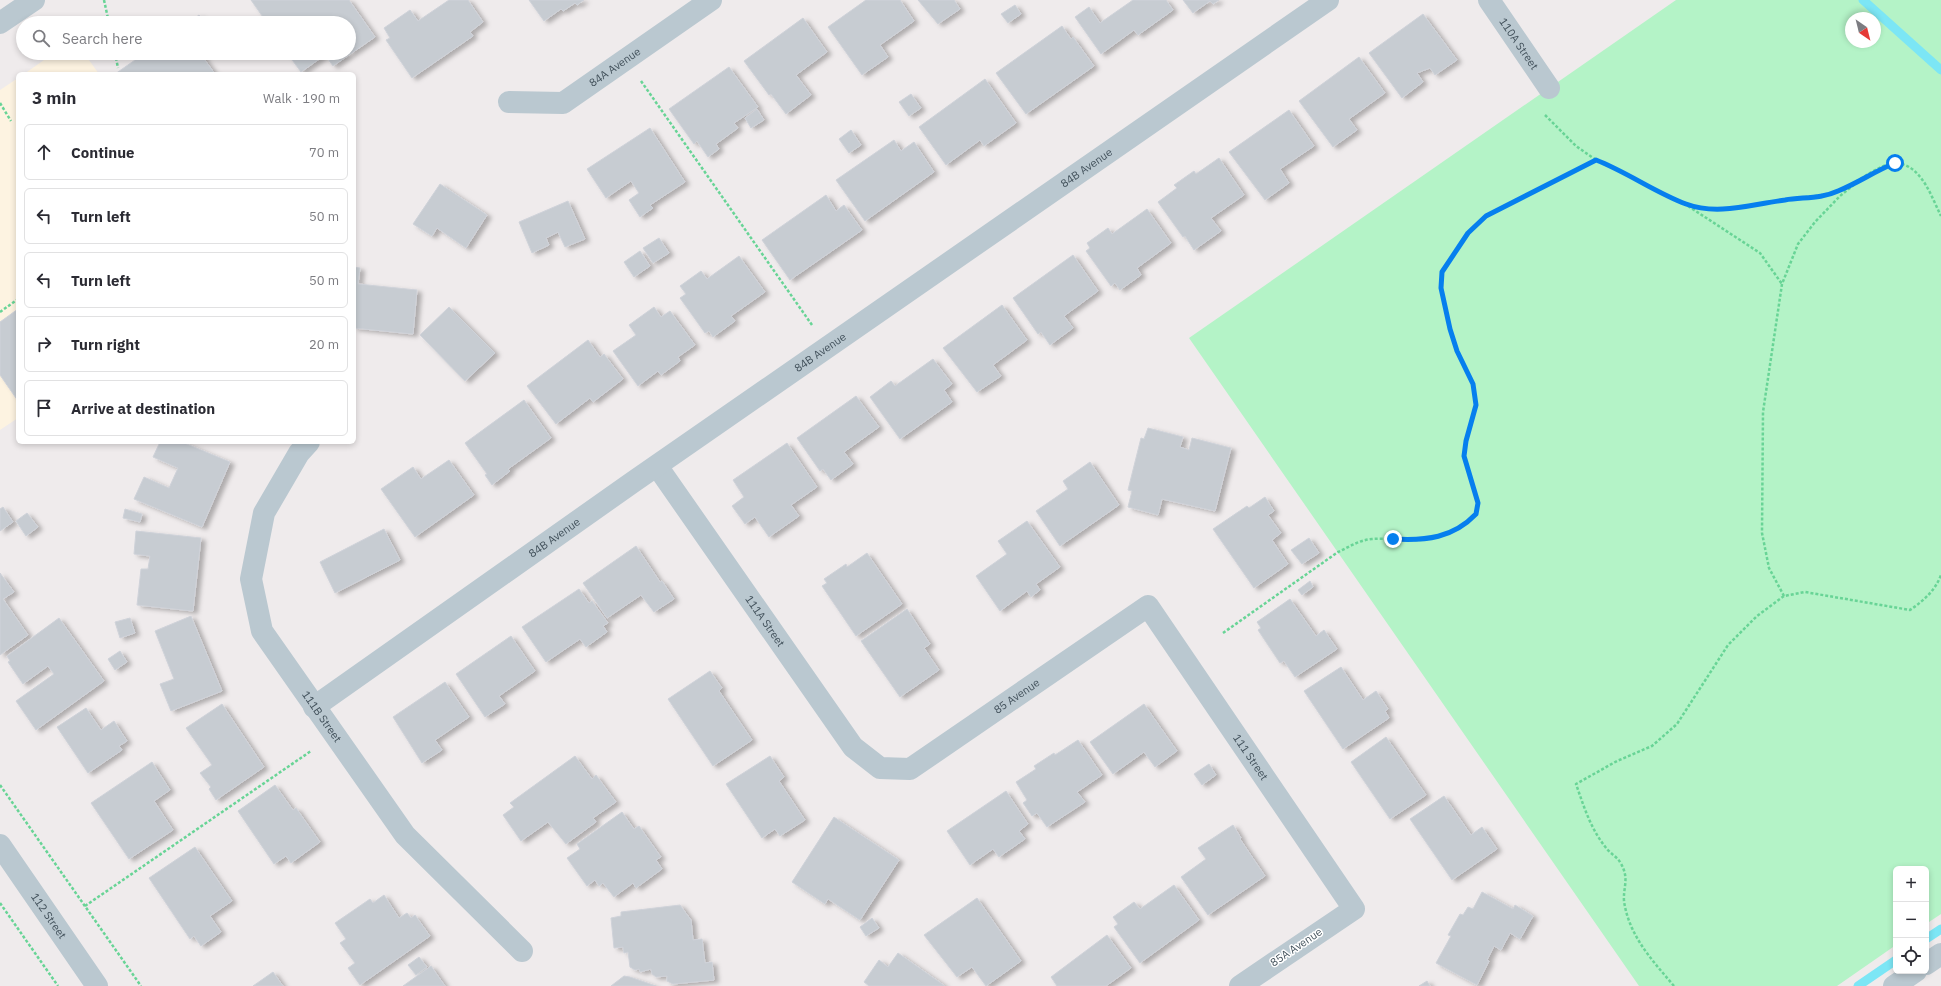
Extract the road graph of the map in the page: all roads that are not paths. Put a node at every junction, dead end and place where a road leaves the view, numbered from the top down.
1 (34, 0) edge
2 (711, 0) edge
3 (1328, 0) edge
4 (1489, 0) edge
5 (0, 23) edge
6 (1548, 88) dead end
7 (509, 102) dead end
8 (308, 444) edge
9 (657, 466) junction
10 (1148, 606) joint
11 (314, 707) junction
12 (880, 768) joint
13 (0, 845) edge
14 (1354, 909) joint
15 (522, 951) dead end
16 (1941, 954) edge
17 (1929, 962) edge
18 (1912, 974) edge
19 (97, 986) edge
20 (1240, 986) edge
21 (1894, 986) edge

1 - 5 street
2 - 7 street, 84A Avenue
3 - 9 street, 84B Avenue
4 - 6 street, 110A Street
8 - 11 street, 111B Street
9 - 11 street, 84B Avenue
9 - 12 street, 111A Street
10 - 12 street, 85 Avenue
10 - 14 street, 111 Street
11 - 15 street, 111B Street
13 - 19 street, 112 Street
14 - 20 street, 85A Avenue
16 - 17 street
18 - 21 street

